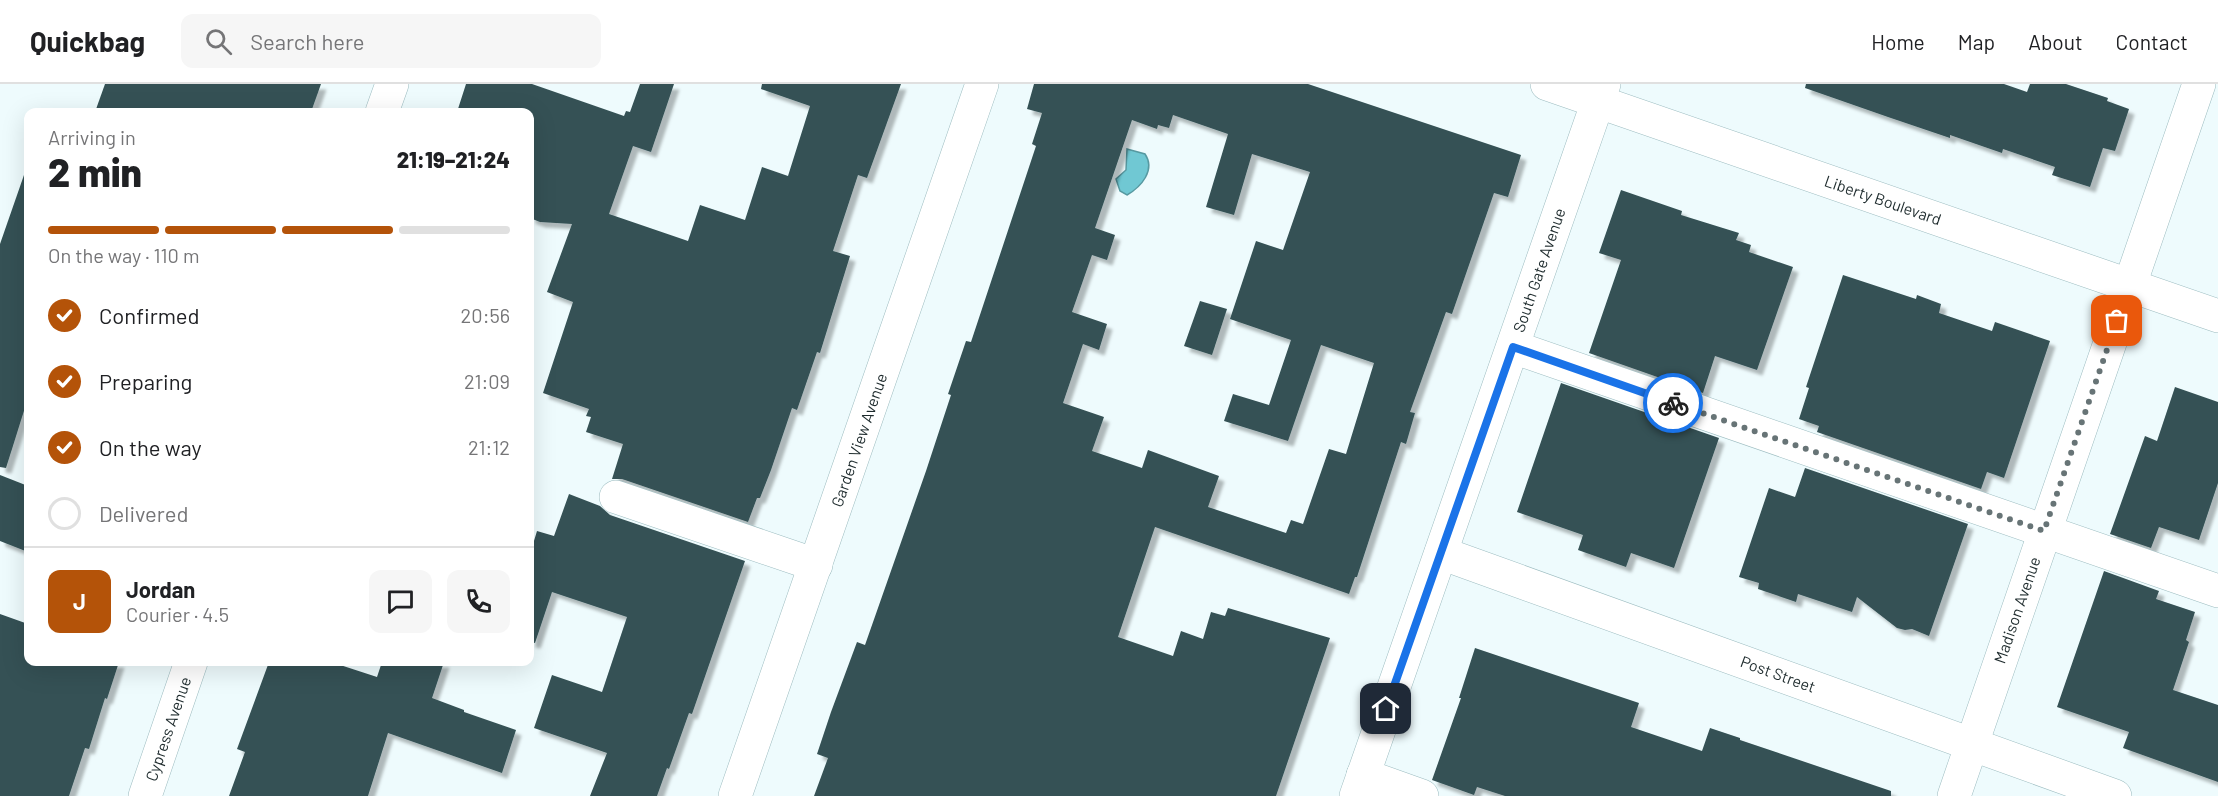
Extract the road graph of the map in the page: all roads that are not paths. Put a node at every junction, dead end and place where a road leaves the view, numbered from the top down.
1 (392, 84) edge
2 (982, 84) edge
3 (1547, 84) edge
4 (2199, 84) edge
5 (1601, 93) edge
6 (383, 108) edge
7 (2129, 286) junction
8 (2218, 316) edge
9 (1513, 347) junction
10 (616, 497) dead end
11 (2044, 531) junction
12 (1441, 553) junction
13 (816, 565) junction
14 (2218, 591) edge
15 (190, 666) edge
16 (1972, 744) junction
17 (1360, 786) edge
18 (145, 796) edge
19 (735, 796) edge
20 (1422, 796) edge
21 (1954, 796) edge
22 (2115, 796) edge

1 - 6 street
2 - 13 street, Garden View Avenue
3 - 5 street, Liberty Boulevard
4 - 7 street, Madison Avenue
5 - 7 street, Liberty Boulevard
5 - 9 street, South Gate Avenue
7 - 8 street, Liberty Boulevard
7 - 11 street, Madison Avenue
9 - 11 street
9 - 12 street, South Gate Avenue
10 - 13 street
11 - 14 street
11 - 16 street, Madison Avenue
12 - 16 street, Post Street
12 - 17 street, South Gate Avenue
13 - 19 street, Garden View Avenue
15 - 18 street, Cypress Avenue
16 - 21 street, Madison Avenue
16 - 22 street, Post Street
17 - 20 street

